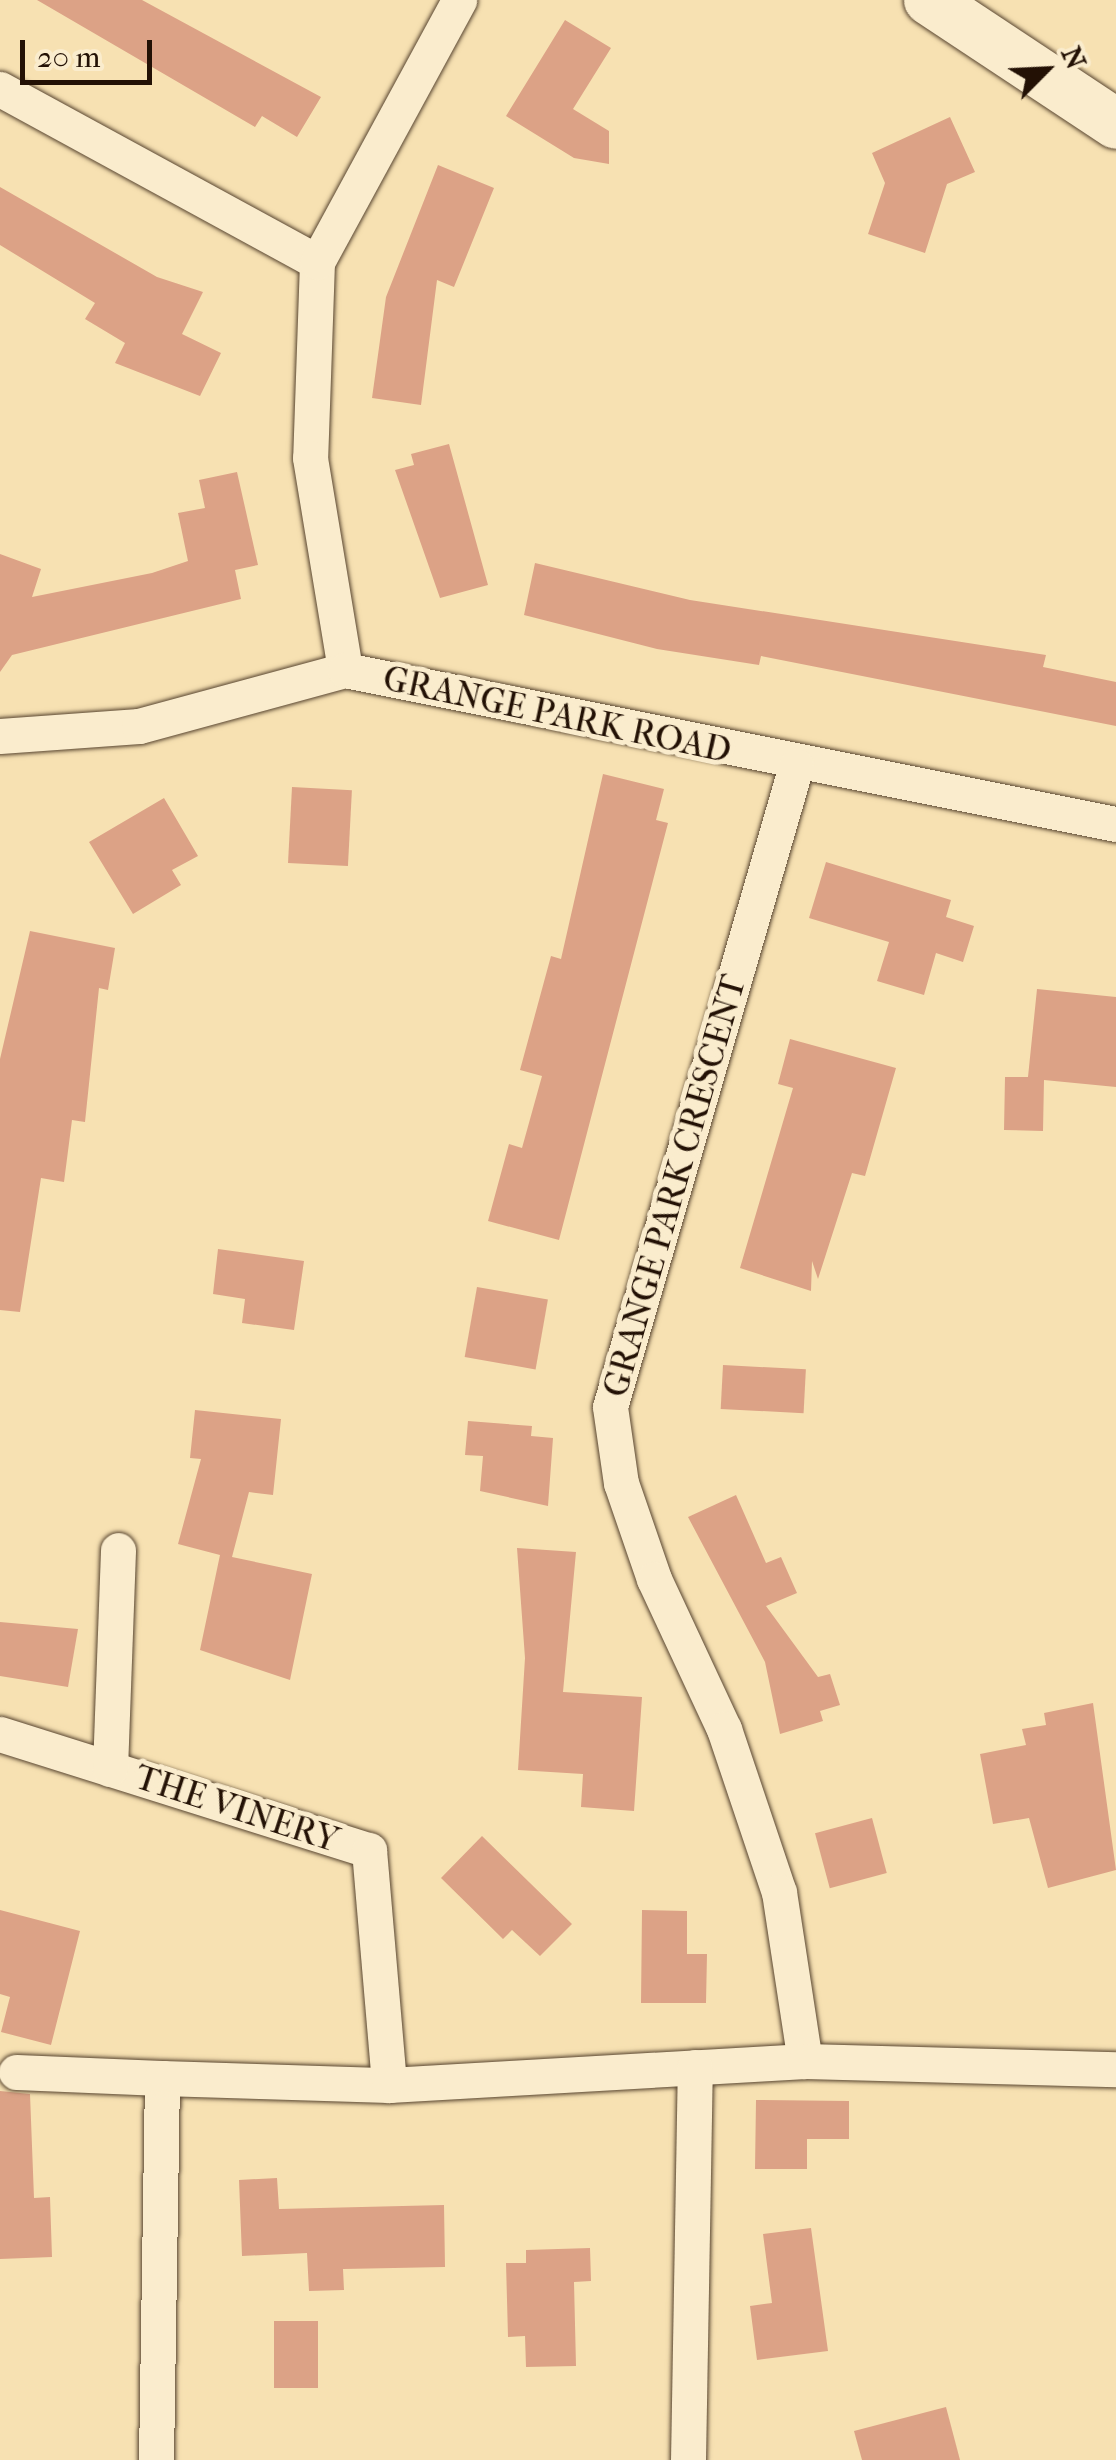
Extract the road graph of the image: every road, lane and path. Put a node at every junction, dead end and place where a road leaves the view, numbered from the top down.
1 (460, 0) edge
2 (929, 0) edge
3 (0, 90) edge
4 (1116, 124) edge
5 (317, 262) junction
6 (345, 670) junction
7 (0, 736) edge
8 (796, 766) junction
9 (1116, 824) edge
10 (118, 1550) dead end
11 (0, 1734) edge
12 (110, 1768) junction
13 (805, 2060) junction
14 (695, 2066) junction
15 (1116, 2069) edge
16 (16, 2072) dead end
17 (162, 2078) junction
18 (389, 2085) junction
19 (156, 2460) edge
20 (688, 2460) edge

1 - 5 street
2 - 4 main road
3 - 5 street
5 - 6 street
6 - 7 street, GRANGE PARK ROAD
6 - 8 street, GRANGE PARK ROAD
8 - 9 street, GRANGE PARK ROAD
8 - 13 street, GRANGE PARK CRESCENT
10 - 12 street, THE VINERY
11 - 12 street, THE VINERY
12 - 18 street, THE VINERY
13 - 14 street
13 - 15 street
14 - 18 street
14 - 20 street
16 - 17 street
17 - 18 street
17 - 19 street

